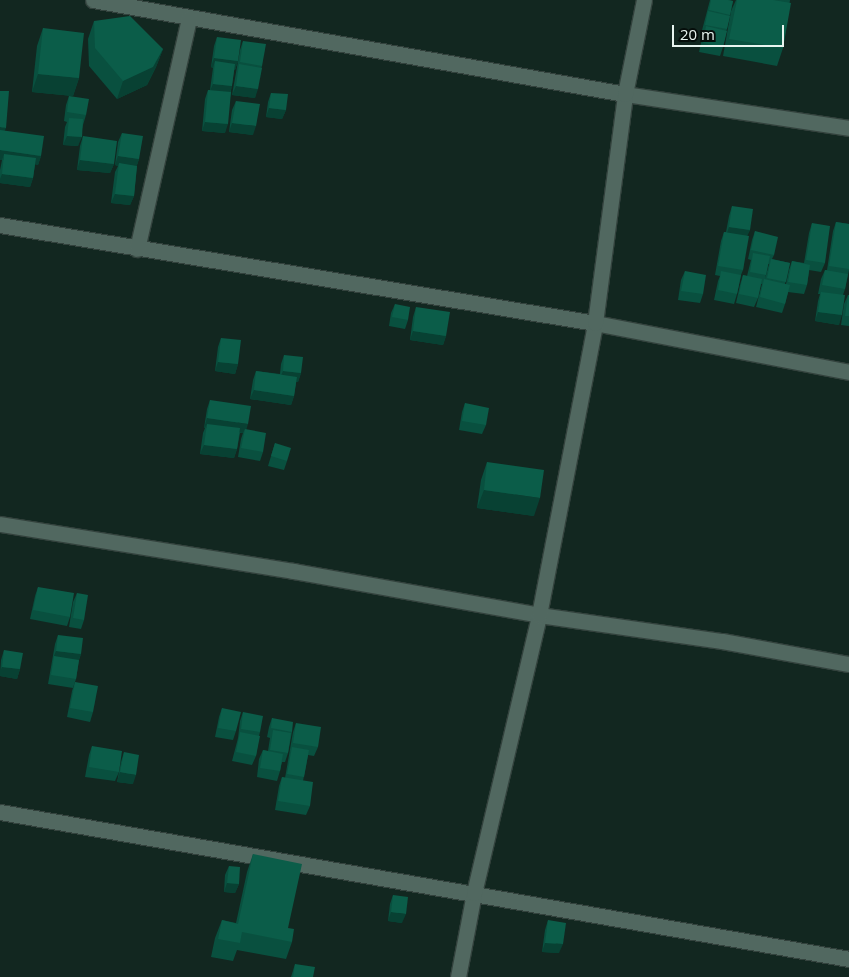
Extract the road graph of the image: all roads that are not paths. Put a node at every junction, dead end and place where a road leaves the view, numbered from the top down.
1 (94, 0) edge
2 (644, 0) edge
3 (189, 18) junction
4 (625, 94) junction
5 (849, 128) edge
6 (0, 225) edge
7 (137, 249) junction
8 (595, 323) junction
9 (849, 372) edge
10 (0, 524) edge
11 (539, 615) junction
12 (849, 664) edge
13 (0, 812) edge
14 (474, 893) junction
15 (849, 959) edge
16 (458, 977) edge

1 - 3 street
2 - 4 street
3 - 4 street
3 - 7 street
4 - 5 street
4 - 8 street
6 - 7 street
7 - 8 street
8 - 9 street
8 - 11 street
10 - 11 street
11 - 12 street
11 - 14 street
13 - 14 street
14 - 15 street
14 - 16 street

